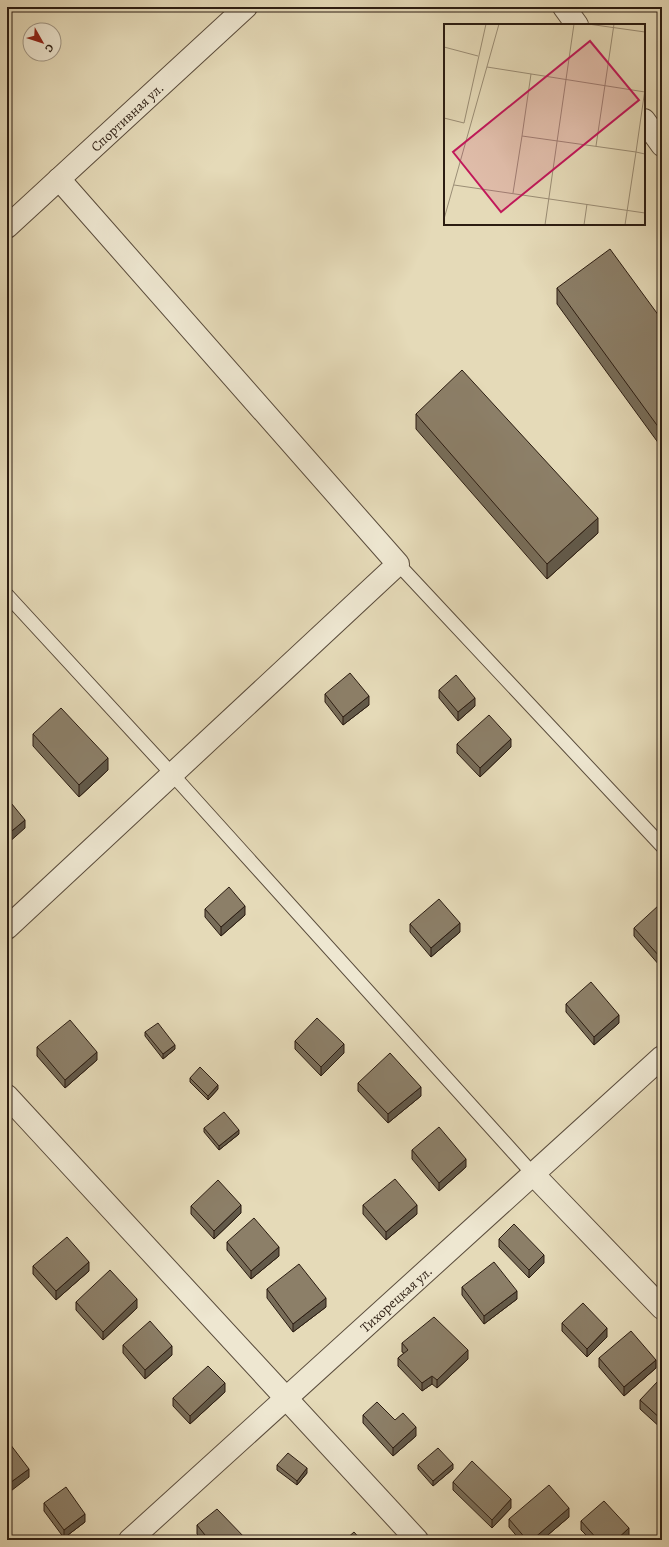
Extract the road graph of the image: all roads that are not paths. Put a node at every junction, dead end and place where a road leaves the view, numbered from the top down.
1 (246, 7) edge
2 (564, 7) edge
3 (575, 24) edge
4 (645, 121) edge
5 (662, 145) edge
6 (59, 179) junction
7 (7, 227) edge
8 (398, 564) junction
9 (7, 595) edge
10 (172, 774) junction
11 (662, 846) edge
12 (7, 928) edge
13 (662, 1057) edge
14 (7, 1096) edge
15 (533, 1174) junction
16 (662, 1308) edge
17 (287, 1398) junction
18 (130, 1540) edge
19 (418, 1540) edge

1 - 6 street, Спортивная ул.
2 - 3 street
4 - 5 street
6 - 7 street, Спортивная ул.
6 - 8 street
8 - 10 street
8 - 11 lane
9 - 10 lane
10 - 12 street
10 - 15 lane
13 - 15 street, Тихорецкая ул.
14 - 17 street
15 - 16 street
15 - 17 street, Тихорецкая ул.
17 - 18 street, Тихорецкая ул.
17 - 19 street

